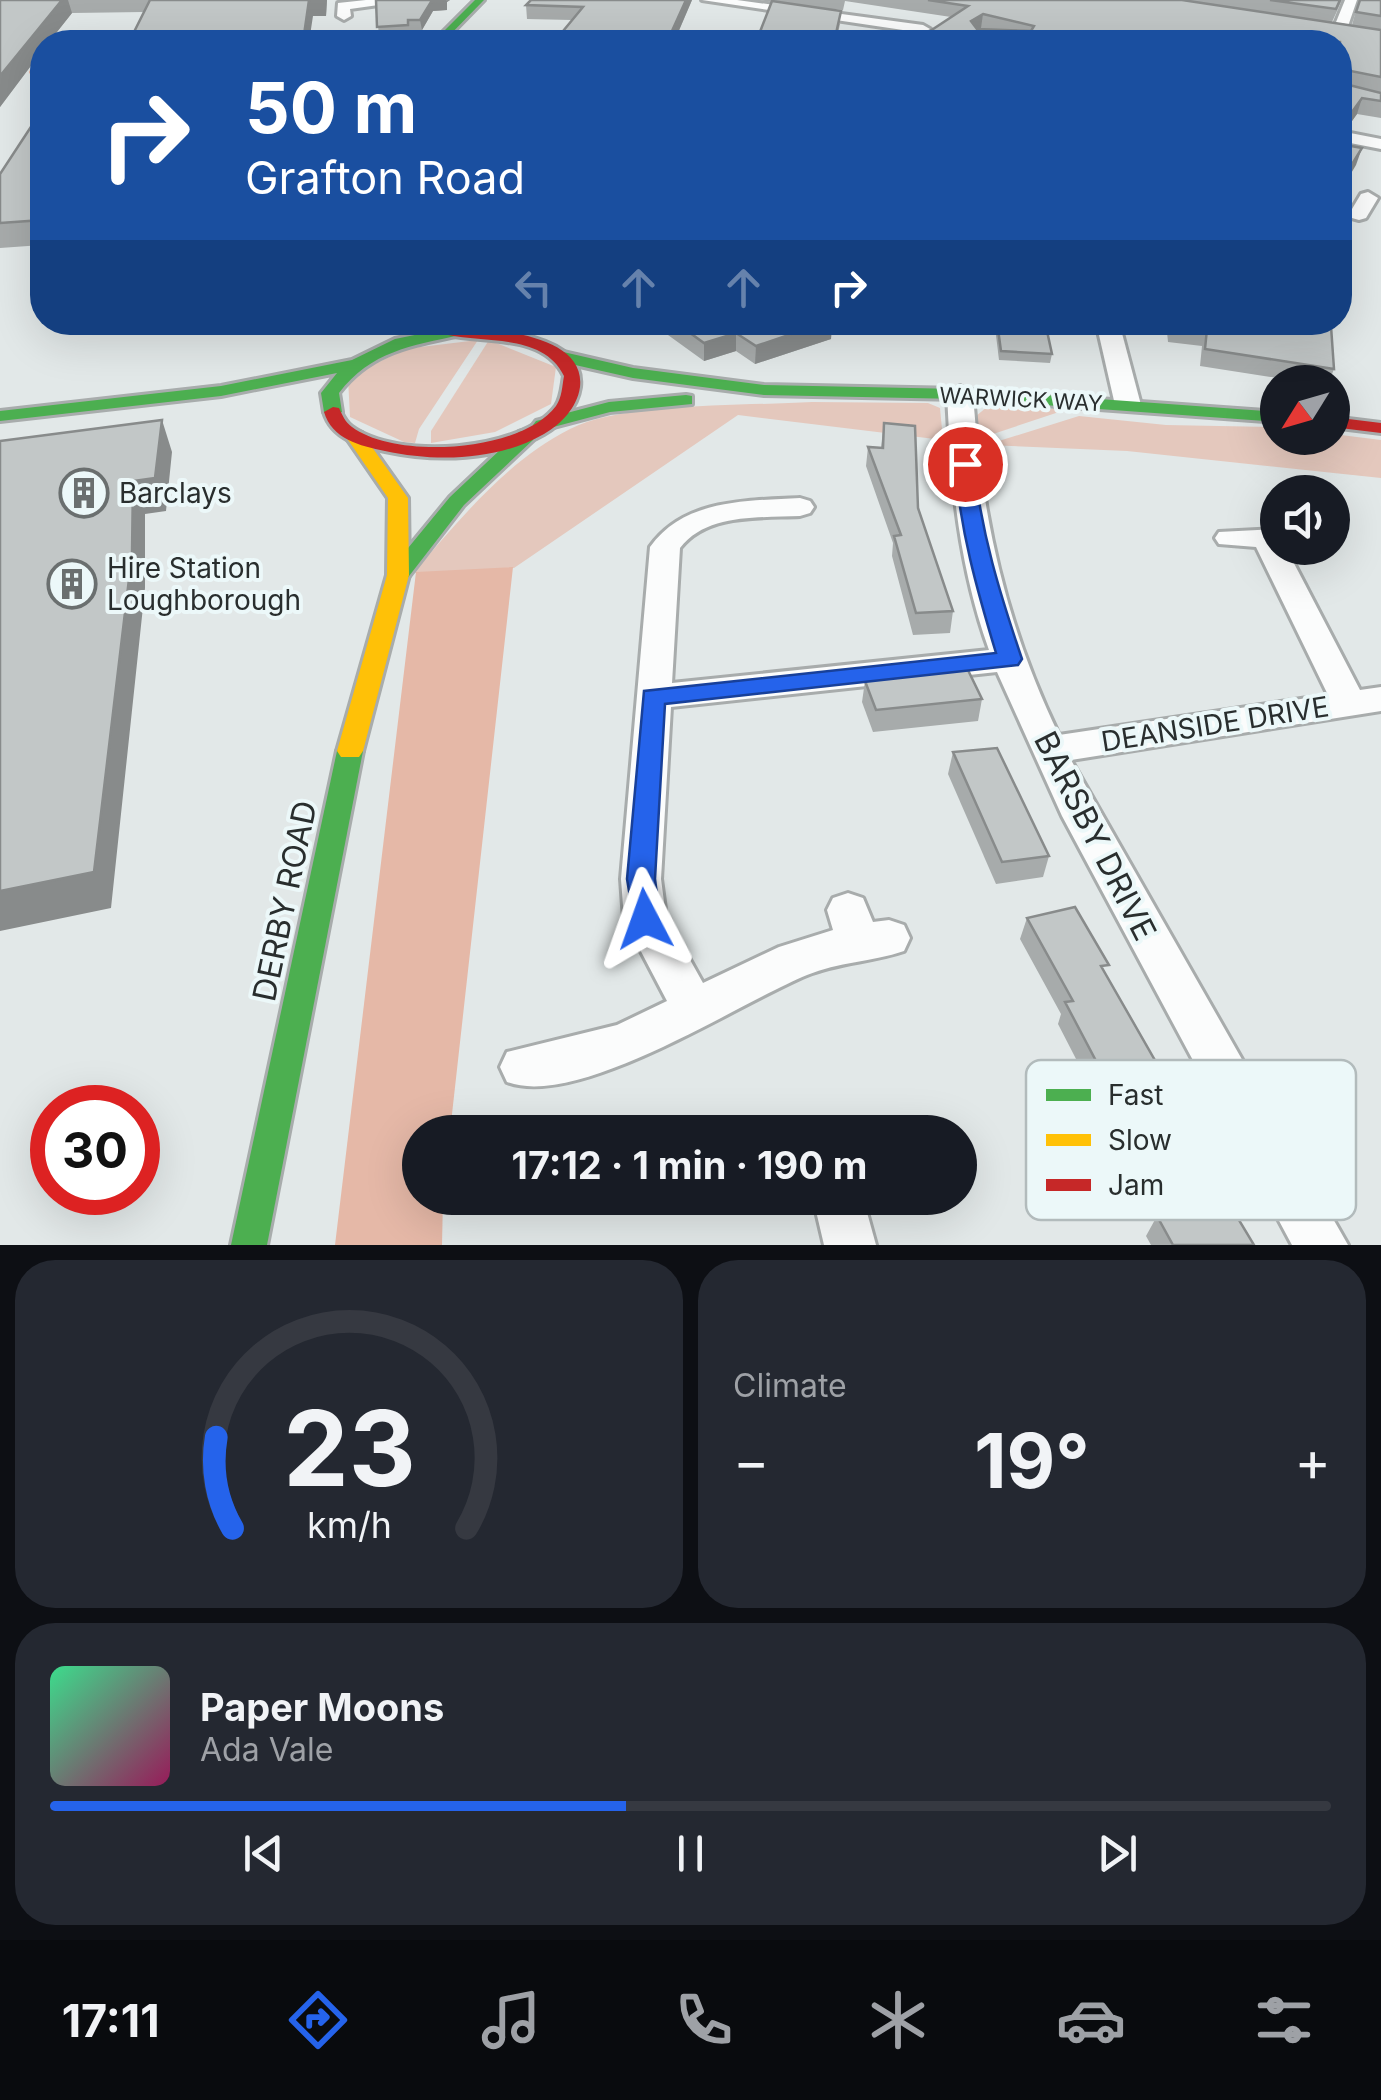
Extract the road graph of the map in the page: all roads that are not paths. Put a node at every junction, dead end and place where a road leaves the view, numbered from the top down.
1 (408, 0) edge
2 (480, 0) edge
3 (708, 0) edge
4 (1351, 0) edge
5 (379, 2) edge
6 (344, 16) dead end
7 (924, 29) dead end
8 (1319, 29) edge
9 (450, 30) edge
10 (1326, 30) edge
11 (1346, 30) edge
12 (1352, 138) edge
13 (1381, 144) edge
14 (389, 335) edge
15 (438, 335) edge
16 (504, 335) edge
17 (529, 335) edge
18 (1110, 335) edge
19 (536, 342) junction
20 (559, 356) junction
21 (358, 361) junction
22 (764, 390) junction
23 (960, 394) junction
24 (186, 399) junction
25 (1128, 404) junction
26 (270, 405) dead end
27 (1260, 415) edge
28 (0, 416) edge
29 (1350, 424) edge
30 (537, 428) junction
31 (1381, 428) edge
32 (355, 438) junction
33 (784, 504) dead end
34 (1230, 538) dead end
35 (1260, 538) edge
36 (1287, 565) edge
37 (398, 575) junction
38 (1010, 659) junction
39 (653, 697) junction
40 (1365, 701) edge
41 (1049, 750) junction
42 (865, 929) dead end
43 (694, 1009) junction
44 (1216, 1060) edge
45 (523, 1067) dead end
46 (842, 1215) edge
47 (1308, 1220) edge
48 (249, 1245) edge
49 (850, 1245) edge
50 (1322, 1245) edge

1 - 5 street
2 - 9 main road
3 - 7 street
4 - 11 street
5 - 6 street
8 - 10 street
12 - 13 street
14 - 21 main road
15 - 21 main road
16 - 19 main road
17 - 19 main road
18 - 25 street
19 - 20 main road, WARWICK WAY
20 - 22 main road, WARWICK WAY
20 - 30 main road, DERBY ROAD
21 - 24 main road
21 - 32 main road
22 - 23 main road, WARWICK WAY
22 - 30 main road, WARWICK WAY
23 - 25 main road, WARWICK WAY
23 - 38 street, BARSBY DRIVE
24 - 26 main road
24 - 28 main road
25 - 27 main road, WARWICK WAY
29 - 31 main road
30 - 32 main road, WARWICK WAY
30 - 37 main road, DERBY ROAD
32 - 37 main road, DERBY ROAD
33 - 39 street
34 - 35 street
36 - 40 street
37 - 48 main road, DERBY ROAD
38 - 39 street
38 - 41 street, BARSBY DRIVE
39 - 43 street
40 - 41 street, DEANSIDE DRIVE
41 - 44 street, BARSBY DRIVE
42 - 43 street
43 - 45 street
46 - 49 street
47 - 50 street, BARSBY DRIVE

